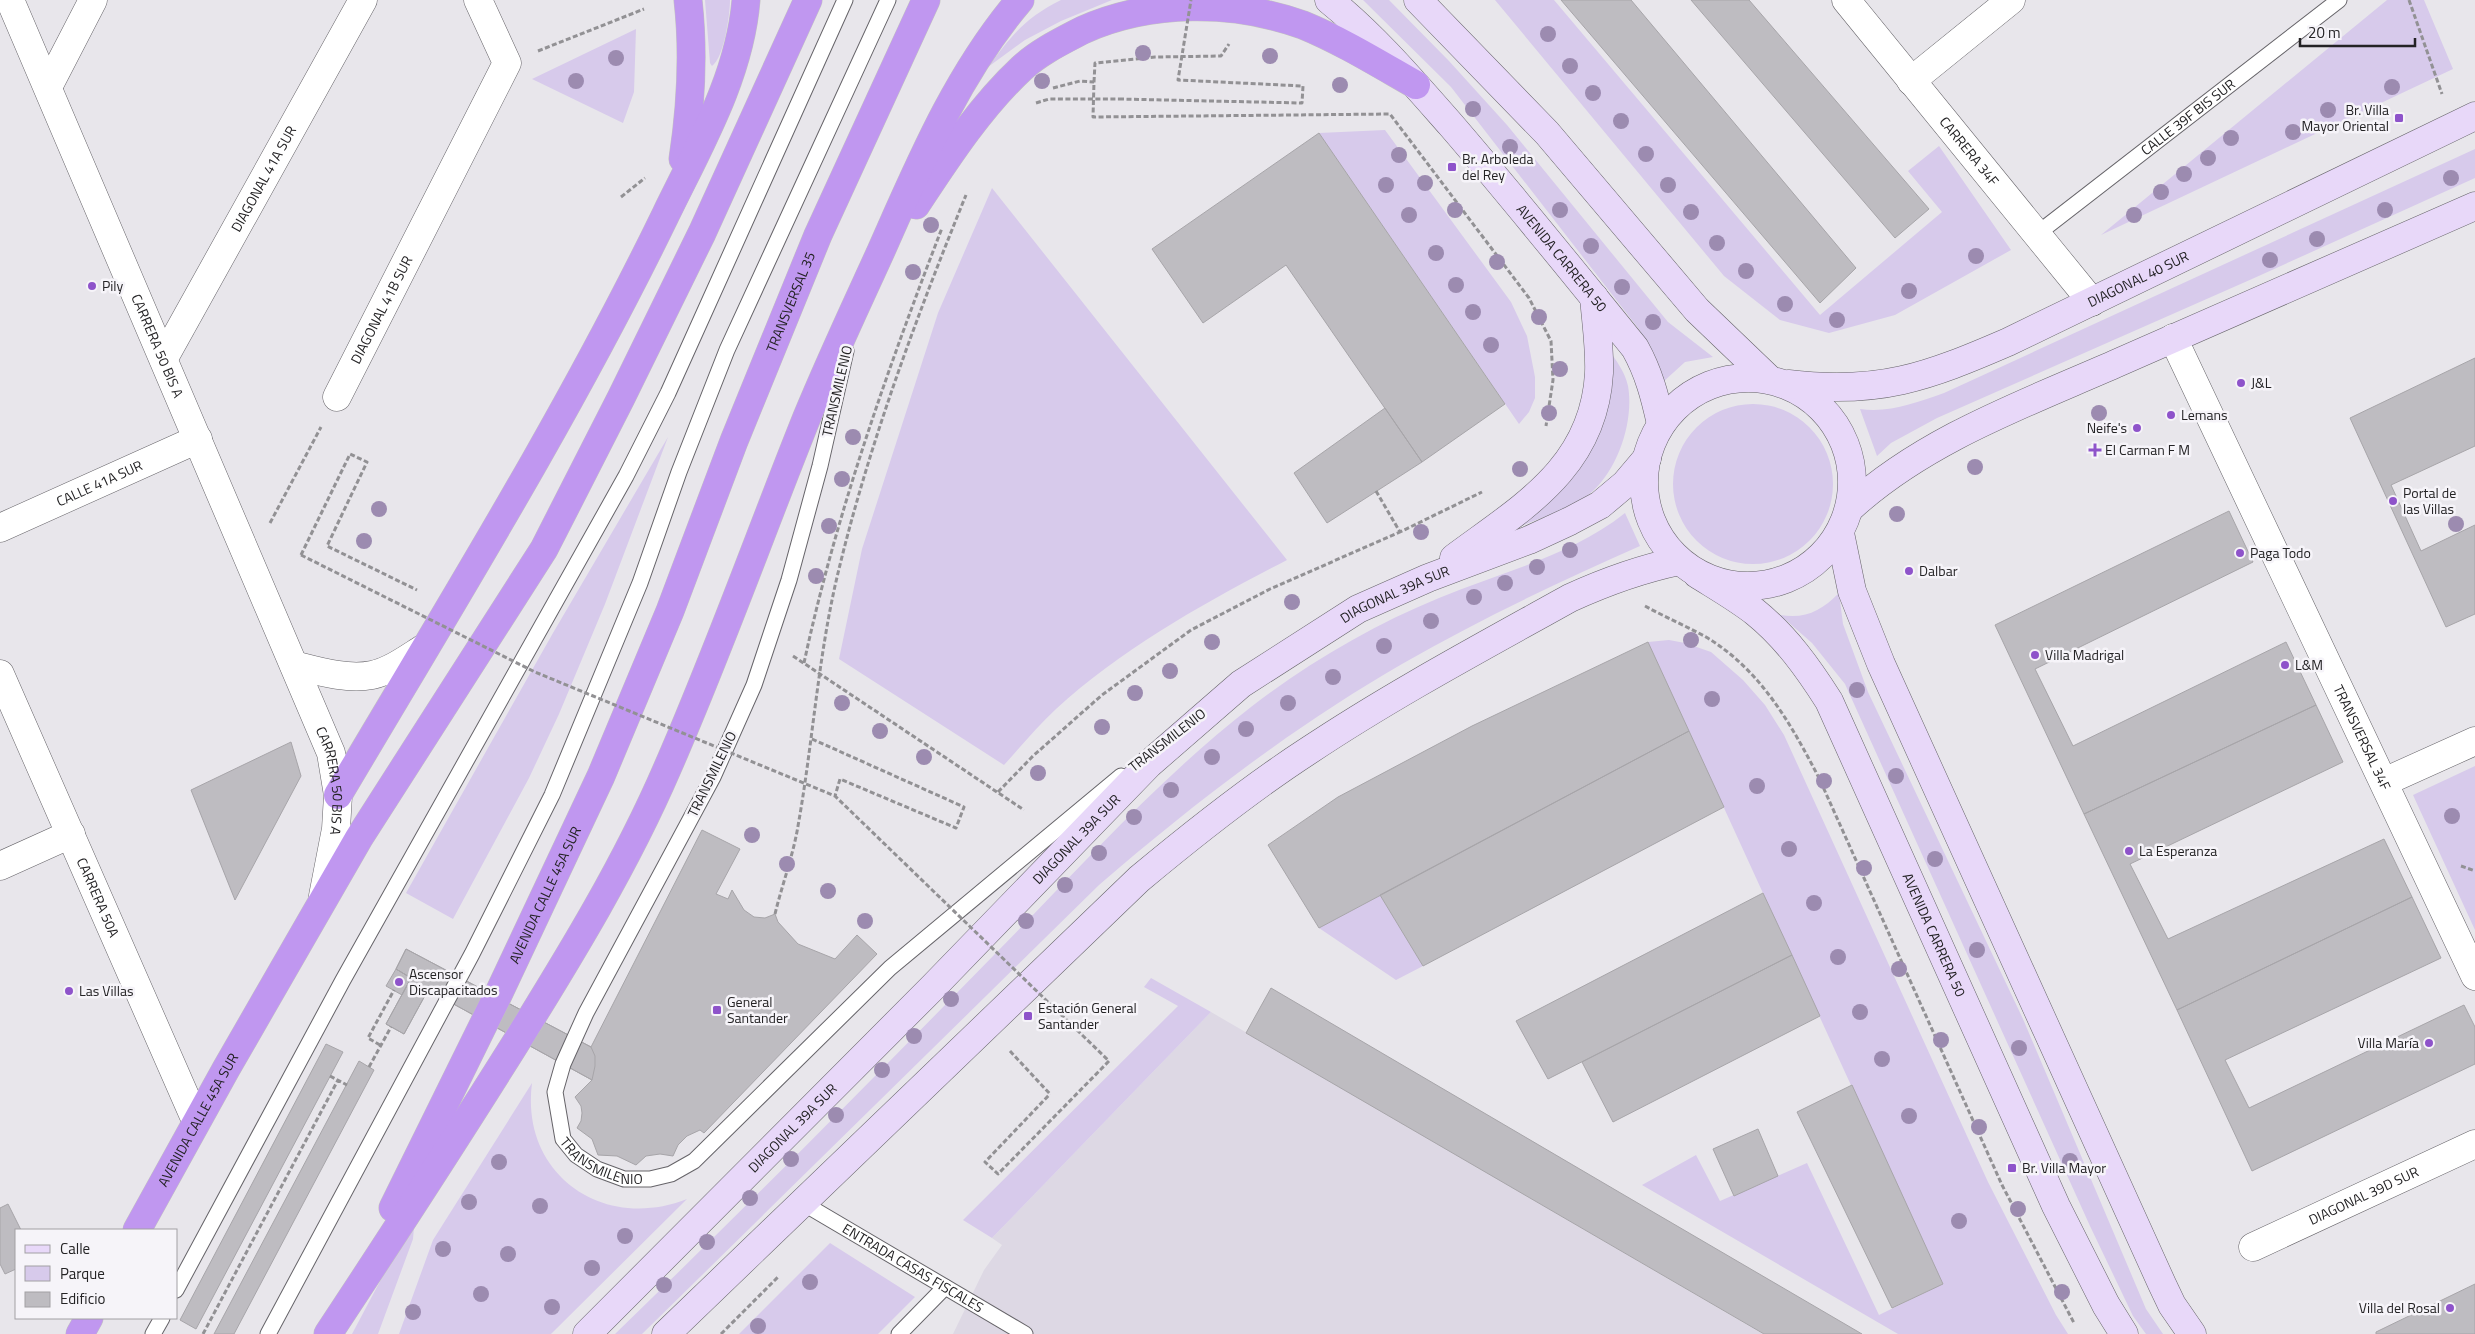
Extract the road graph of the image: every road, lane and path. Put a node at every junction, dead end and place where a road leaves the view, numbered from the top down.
1 (10, 0) edge
2 (92, 0) edge
3 (363, 0) edge
4 (478, 0) edge
5 (688, 0) edge
6 (746, 0) edge
7 (808, 0) edge
8 (845, 0) edge
9 (888, 0) edge
10 (926, 0) edge
11 (1020, 0) edge
12 (1191, 0) edge
13 (1328, 0) edge
14 (1418, 0) edge
15 (1846, 0) edge
16 (2011, 0) edge
17 (2339, 0) edge
18 (2409, 0) edge
19 (644, 9) dead end
20 (1252, 10) junction
21 (507, 63) junction
22 (1912, 80) junction
23 (1094, 82) junction
24 (1416, 85) junction
25 (48, 87) junction
26 (1044, 90) dead end
27 (1093, 99) junction
28 (1030, 106) dead end
29 (2464, 121) edge
30 (680, 186) junction
31 (968, 191) dead end
32 (2475, 206) edge
33 (944, 223) dead end
34 (2037, 234) junction
35 (870, 273) junction
36 (1594, 297) junction
37 (858, 300) junction
38 (2092, 302) junction
39 (2173, 338) junction
40 (164, 358) junction
41 (1779, 381) junction
42 (336, 396) joint
43 (1661, 424) junction
44 (1543, 432) dead end
45 (198, 439) junction
46 (1647, 458) junction
47 (1376, 491) dead end
48 (1484, 491) dead end
49 (1850, 508) junction
50 (0, 528) edge
51 (1400, 532) junction
52 (1840, 533) junction
53 (247, 553) junction
54 (1688, 567) junction
55 (1428, 578) junction
56 (417, 590) dead end
57 (1643, 606) dead end
58 (670, 611) joint
59 (424, 648) junction
60 (789, 654) dead end
61 (804, 664) junction
62 (294, 665) junction
63 (819, 673) junction
64 (0, 674) edge
65 (1241, 684) junction
66 (812, 739) junction
67 (2475, 741) edge
68 (2384, 782) junction
69 (998, 792) junction
70 (338, 795) junction
71 (834, 796) junction
72 (1024, 810) dead end
73 (70, 834) junction
74 (0, 866) edge
75 (322, 903) junction
76 (775, 914) dead end
77 (2475, 976) edge
78 (394, 990) dead end
79 (390, 1027) dead end
80 (380, 1045) junction
81 (1005, 1045) dead end
82 (369, 1067) dead end
83 (330, 1076) dead end
84 (338, 1080) junction
85 (347, 1085) dead end
86 (196, 1121) junction
87 (2475, 1144) edge
88 (802, 1202) junction
89 (138, 1229) edge
90 (2253, 1247) dead end
91 (178, 1286) edge
92 (945, 1287) junction
93 (161, 1319) edge
94 (2076, 1327) dead end
95 (153, 1334) edge
96 (203, 1334) edge
97 (268, 1334) edge
98 (327, 1334) edge
99 (587, 1334) edge
100 (666, 1334) edge
101 (899, 1334) edge
102 (1025, 1334) edge
103 (2124, 1334) edge
104 (2192, 1334) edge

1 - 25 street, CARRERA 50 BIS A
2 - 25 street
3 - 40 street, DIAGONAL 41A SUR
4 - 21 street
5 - 30 highway
6 - 30 highway
7 - 75 highway, AVENIDA CALLE 45A SUR
8 - 91 lane
9 - 97 lane
10 - 58 highway, TRANSVERSAL 35
11 - 35 highway
12 - 27 path, bridge
13 - 24 main road, AVENIDA CARRERA 50
14 - 41 main road
15 - 22 street, CARRERA 34F
16 - 22 street
17 - 34 lane, CALLE 39F BIS SUR
18 - 29 path
19 - 21 path
20 - 23 path
20 - 24 highway
20 - 35 highway
21 - 42 street, DIAGONAL 41B SUR
22 - 34 street, CARRERA 34F
23 - 26 path
23 - 27 path
24 - 36 main road, AVENIDA CARRERA 50
25 - 40 street, CARRERA 50 BIS A
27 - 28 path
27 - 44 path
29 - 38 main road, DIAGONAL 40 SUR
30 - 59 highway
31 - 63 path
32 - 39 main road
33 - 61 path
34 - 38 street, CARRERA 34F
35 - 37 highway
36 - 43 main road, AVENIDA CARRERA 50
36 - 55 main road
37 - 65 lane, TRANSMILENIO
37 - 98 highway
38 - 41 main road, DIAGONAL 40 SUR
39 - 49 main road
39 - 68 street, TRANSVERSAL 34F
40 - 45 street, CARRERA 50 BIS A
41 - 43 main road, DIAGONAL 40 SUR
41 - 49 main road
42 - 53 path
43 - 46 main road, DIAGONAL 40 SUR
45 - 50 street, CALLE 41A SUR
45 - 53 street, CARRERA 50 BIS A
46 - 54 main road
46 - 55 main road, DIAGONAL 39A SUR
47 - 51 path
48 - 51 path
49 - 52 main road
51 - 69 path
52 - 54 main road
52 - 104 main road
53 - 62 street, CARRERA 50 BIS A
54 - 88 main road
54 - 103 main road, AVENIDA CARRERA 50
55 - 65 main road, DIAGONAL 39A SUR
56 - 71 path, bridge
57 - 94 path
58 - 98 highway, AVENIDA CALLE 45A SUR
59 - 62 street
59 - 70 highway
60 - 61 path
61 - 63 path
62 - 70 street, CARRERA 50 BIS A
63 - 66 path
63 - 69 path
64 - 73 street, CARRERA 50A
65 - 99 main road, DIAGONAL 39A SUR
66 - 71 path
66 - 76 path
67 - 68 street
68 - 77 street, TRANSVERSAL 34F
69 - 72 path
70 - 75 street, CARRERA 50 BIS A
71 - 81 path, bridge
73 - 74 street
73 - 86 street, CARRERA 50A
75 - 86 highway, AVENIDA CALLE 45A SUR
78 - 80 path
79 - 80 path
80 - 82 path
83 - 84 path
84 - 85 path
84 - 96 path
86 - 89 highway, AVENIDA CALLE 45A SUR
87 - 90 street, DIAGONAL 39D SUR
88 - 92 lane, ENTRADA CASAS FISCALES
88 - 100 main road
92 - 101 lane
92 - 102 lane, ENTRADA CASAS FISCALES
93 - 95 lane

